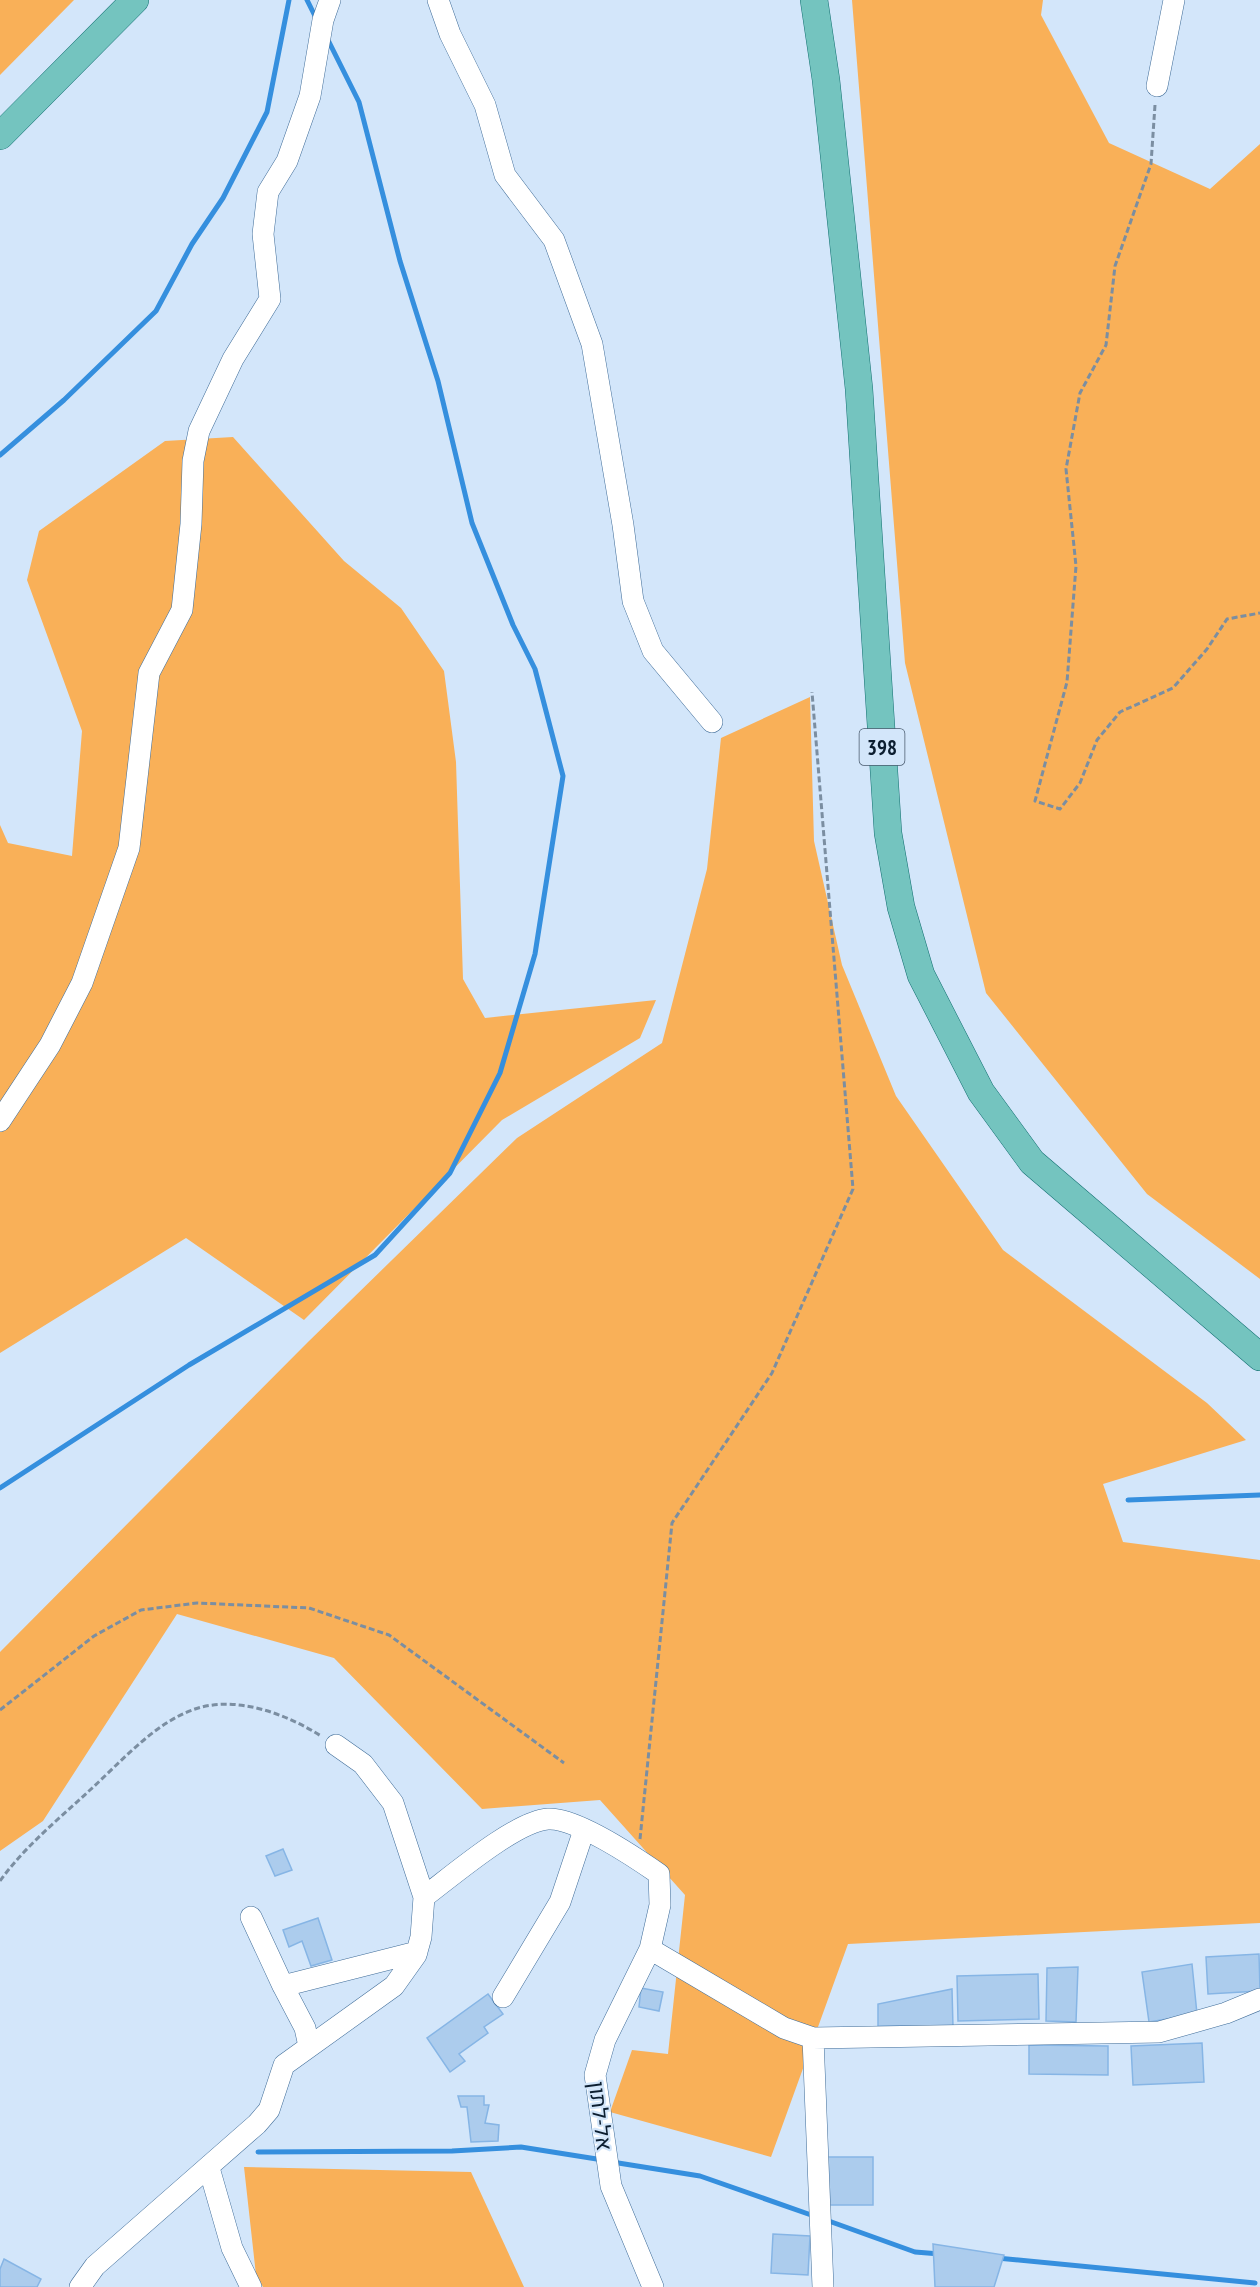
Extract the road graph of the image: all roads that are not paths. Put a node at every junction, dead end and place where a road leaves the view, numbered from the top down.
1 (135, 0) edge
2 (330, 0) edge
3 (438, 0) edge
4 (814, 0) edge
5 (1174, 0) edge
6 (1157, 86) road end
7 (0, 136) edge
8 (712, 722) dead end
9 (0, 1121) edge
10 (1260, 1357) edge
11 (336, 1745) road end
12 (584, 1830) junction
13 (424, 1897) junction
14 (251, 1917) dead end
15 (650, 1949) junction
16 (417, 1952) junction
17 (283, 1986) junction
18 (503, 1997) dead end
19 (1260, 1999) edge
20 (813, 2038) junction
21 (309, 2046) junction
22 (209, 2168) junction
23 (80, 2287) edge
24 (251, 2287) edge
25 (653, 2287) edge
26 (823, 2287) edge

1 - 7 main road
2 - 9 street
3 - 8 street
4 - 10 main road, 398
5 - 6 street
11 - 13 street
12 - 13 street
12 - 15 street, אל-לתון
12 - 18 street
13 - 16 street
14 - 17 street
15 - 20 street
15 - 25 street, אל-לתון
16 - 17 street
16 - 21 street
17 - 21 street
19 - 20 street
20 - 26 street
21 - 22 street
22 - 23 street
22 - 24 street

